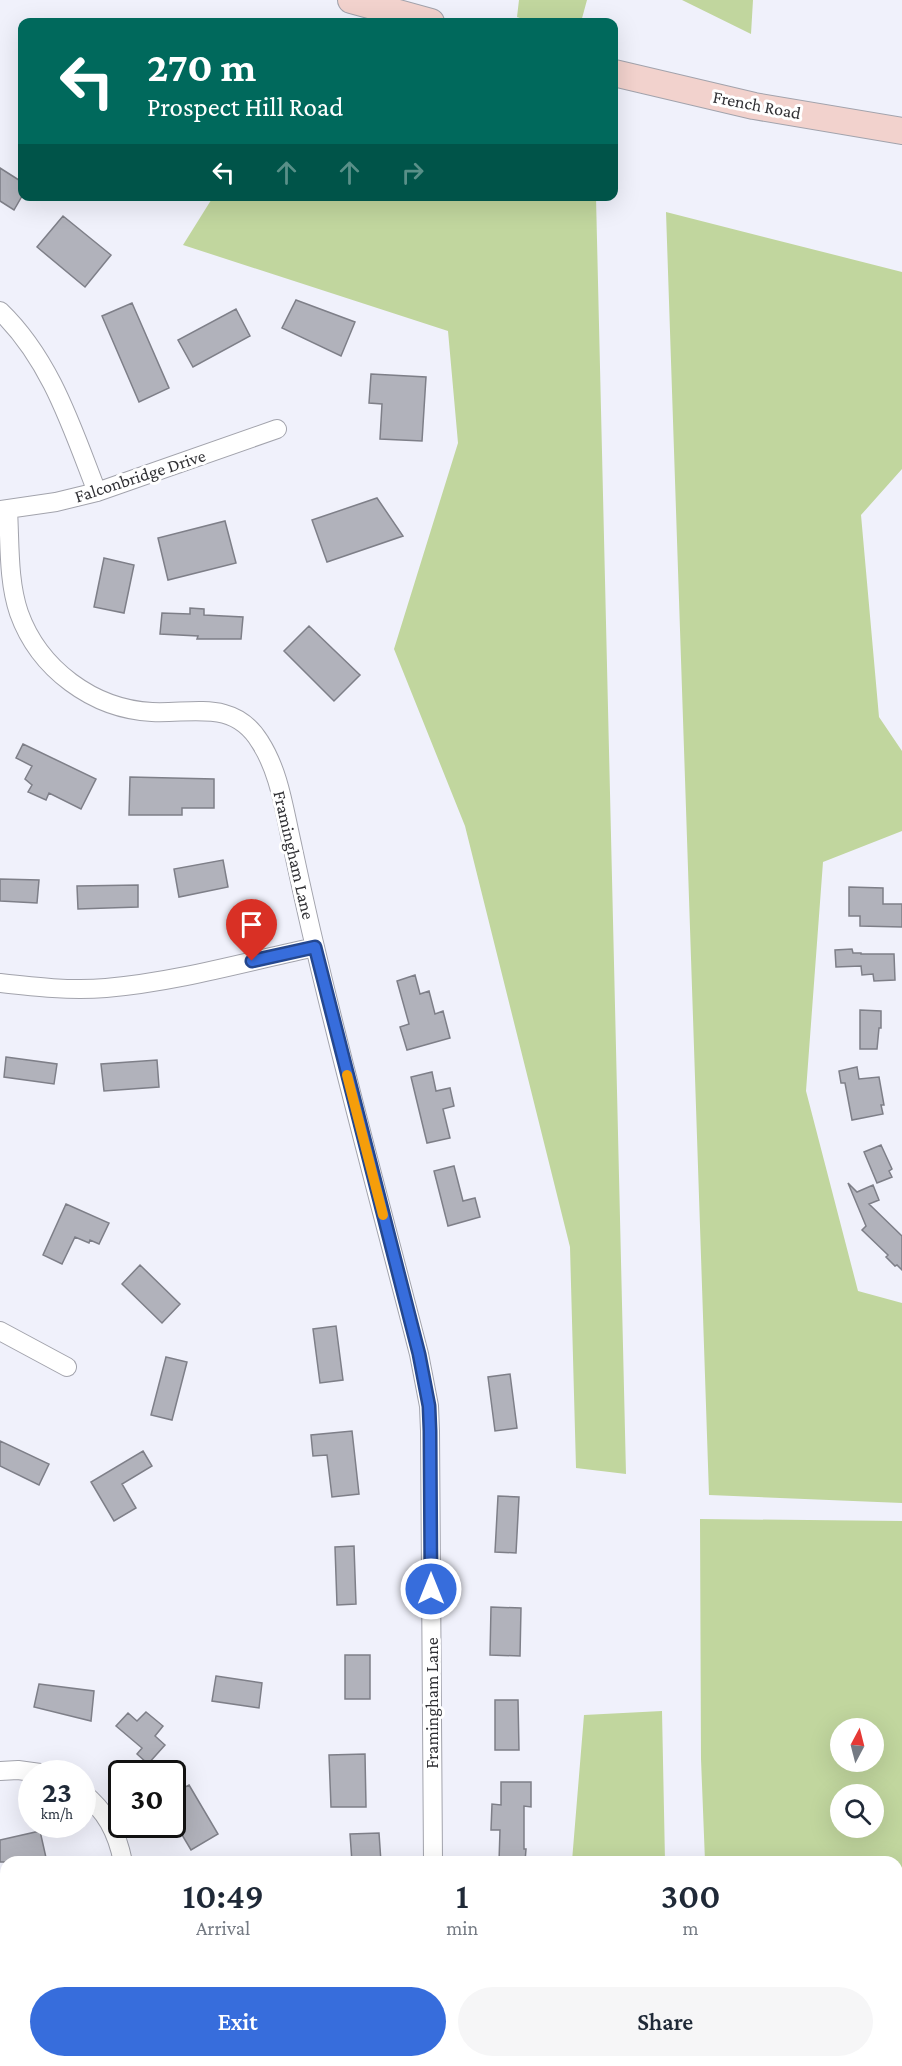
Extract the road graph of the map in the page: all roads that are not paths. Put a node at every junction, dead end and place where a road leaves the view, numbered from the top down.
1 (351, 0) edge
2 (416, 18) edge
3 (618, 74) edge
4 (902, 131) edge
5 (0, 311) edge
6 (277, 429) dead end
7 (97, 492) junction
8 (4, 510) edge
9 (315, 947) junction
10 (0, 983) edge
11 (0, 1331) edge
12 (67, 1367) dead end
13 (18, 1770) edge
14 (0, 1771) edge
15 (96, 1804) edge
16 (122, 1856) edge
17 (432, 1856) edge

1 - 2 street
3 - 4 street, French Road
5 - 7 street
6 - 7 street, Falconbridge Drive
7 - 8 street, Falconbridge Drive
8 - 9 street, Framingham Lane
9 - 10 street
9 - 17 street, Framingham Lane
11 - 12 street
13 - 14 street
15 - 16 street

